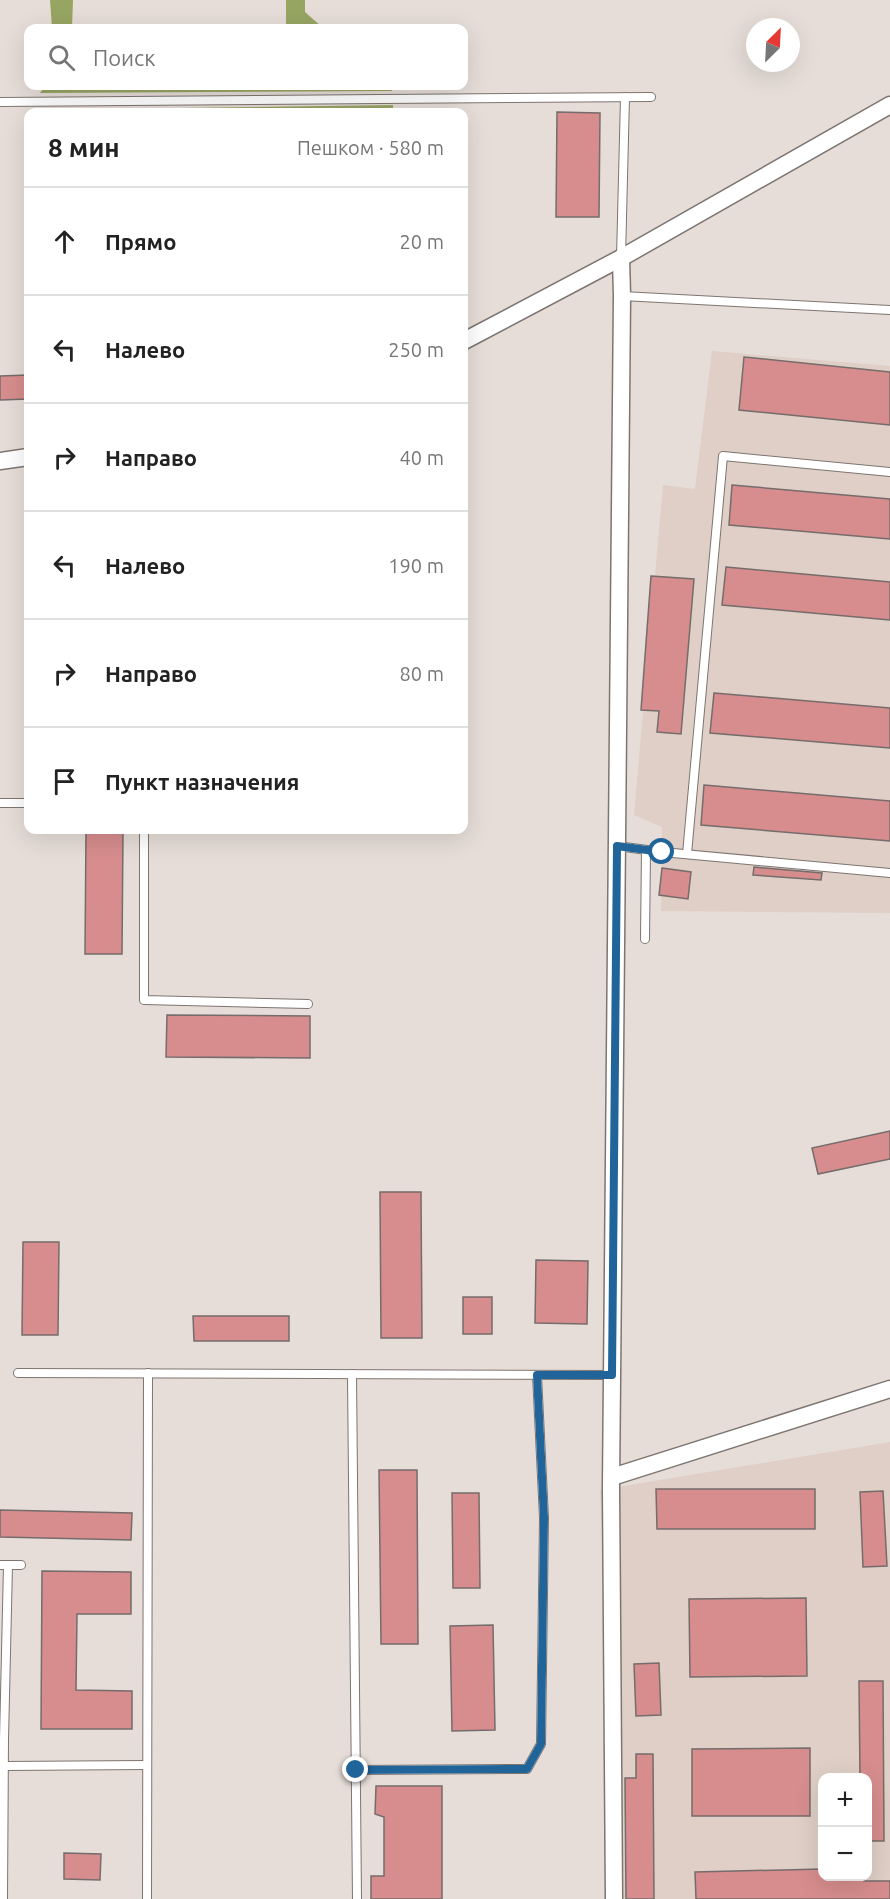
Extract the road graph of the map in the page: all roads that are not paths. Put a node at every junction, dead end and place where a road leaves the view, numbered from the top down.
1 (626, 97) junction
2 (651, 97) dead end
3 (0, 102) edge
4 (890, 105) edge
5 (621, 258) junction
6 (622, 296) junction
7 (890, 310) edge
8 (468, 339) edge
9 (24, 458) edge
10 (0, 461) edge
11 (890, 472) edge
12 (0, 803) edge
13 (24, 803) edge
14 (144, 834) edge
15 (617, 846) junction
16 (646, 850) junction
17 (687, 854) junction
18 (890, 873) edge
19 (645, 939) dead end
20 (308, 1004) dead end
21 (18, 1373) dead end
22 (148, 1373) junction
23 (352, 1374) junction
24 (537, 1375) junction
25 (612, 1375) junction
26 (890, 1389) edge
27 (612, 1477) junction
28 (4, 1565) edge
29 (21, 1565) dead end
30 (4, 1766) junction
31 (146, 1766) junction
32 (356, 1770) junction
33 (3, 1899) edge
34 (147, 1899) edge
35 (357, 1899) edge
36 (614, 1899) edge

1 - 2 lane
1 - 3 lane
1 - 5 lane
4 - 5 street
5 - 6 street
5 - 8 street
6 - 7 lane
6 - 15 street
9 - 10 street
11 - 17 lane
12 - 13 lane
14 - 20 lane
15 - 16 lane
15 - 25 street
16 - 17 lane
16 - 19 lane
17 - 18 lane
21 - 22 lane
22 - 23 lane
22 - 31 lane
23 - 24 lane
23 - 32 lane
24 - 25 lane
24 - 32 lane
25 - 27 street
26 - 27 street
27 - 36 street
28 - 29 lane
28 - 30 lane
30 - 31 lane
30 - 33 lane
31 - 34 lane
32 - 35 lane

